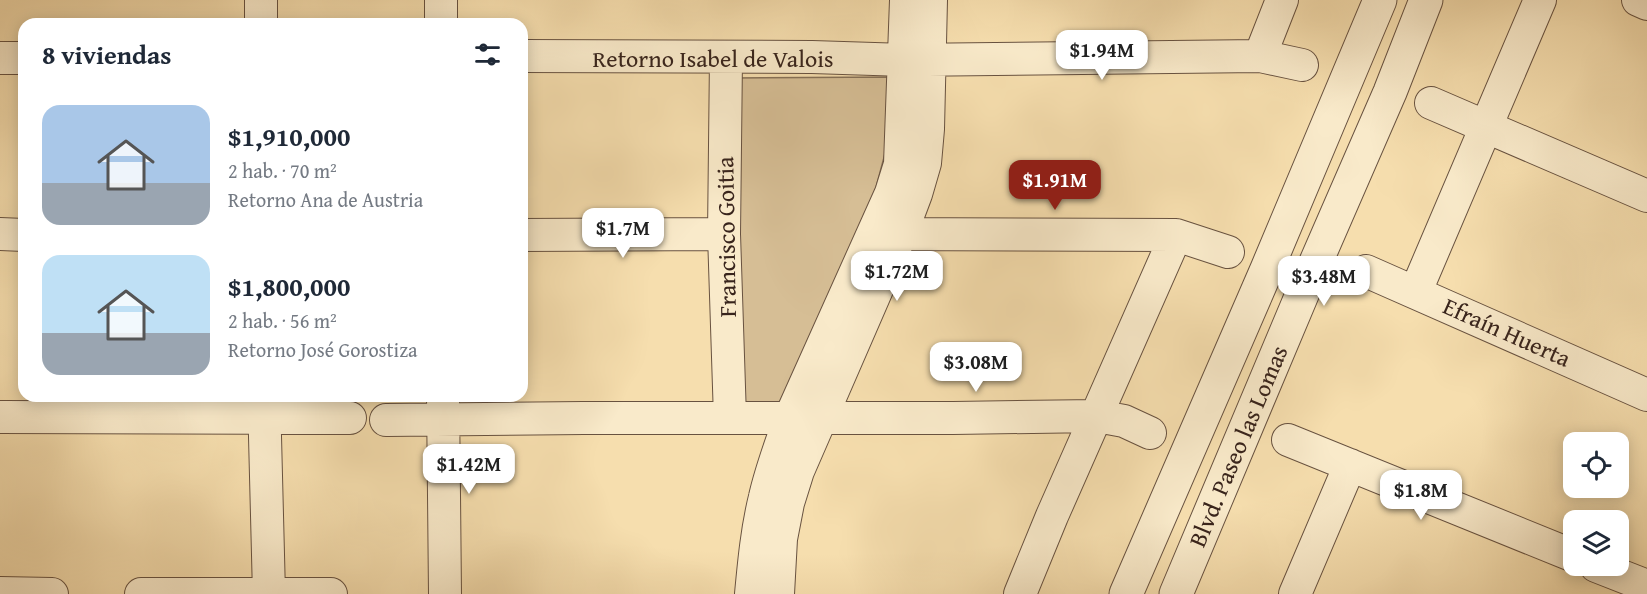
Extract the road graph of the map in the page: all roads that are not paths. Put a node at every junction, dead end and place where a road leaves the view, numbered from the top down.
1 (261, 0) edge
2 (441, 0) edge
3 (906, 0) edge
4 (931, 0) edge
5 (1282, 0) edge
6 (1380, 0) edge
7 (1426, 0) edge
8 (1540, 0) edge
9 (1638, 0) edge
10 (1647, 4) edge
11 (261, 18) edge
12 (441, 18) edge
13 (528, 56) edge
14 (1260, 56) junction
15 (726, 57) junction
16 (0, 58) edge
17 (18, 58) edge
18 (917, 59) junction
19 (1302, 65) dead end
20 (1431, 102) dead end
21 (1486, 126) junction
22 (1647, 196) edge
23 (0, 234) edge
24 (724, 234) junction
25 (887, 234) junction
26 (18, 235) edge
27 (528, 235) edge
28 (1176, 235) junction
29 (1228, 252) dead end
30 (1267, 269) junction
31 (1366, 271) dead end
32 (1306, 285) junction
33 (1416, 291) junction
34 (1647, 394) edge
35 (264, 407) edge
36 (443, 408) edge
37 (1097, 416) junction
38 (0, 417) edge
39 (350, 418) dead end
40 (730, 418) junction
41 (805, 418) junction
42 (386, 420) dead end
43 (1150, 433) dead end
44 (1288, 440) dead end
45 (1350, 465) junction
46 (1563, 552) edge
47 (1622, 576) edge
48 (1647, 586) edge
49 (0, 593) edge
50 (52, 594) edge
51 (141, 594) edge
52 (269, 594) edge
53 (331, 594) edge
54 (445, 594) edge
55 (751, 594) edge
56 (778, 594) edge
57 (1020, 594) edge
58 (1126, 594) edge
59 (1176, 594) edge
60 (1295, 594) edge

1 - 11 street
2 - 12 street
3 - 18 street
4 - 18 street
5 - 14 street
6 - 30 street
7 - 32 street, Blvd. Paseo las Lomas
8 - 21 street
9 - 10 street
13 - 15 street, Retorno Isabel de Valois
14 - 18 street, Retorno Isabel de Valois
14 - 19 street, Retorno Isabel de Valois
15 - 18 street, Retorno Isabel de Valois
15 - 24 street, Francisco Goitia
16 - 17 street
18 - 25 street
20 - 21 street
21 - 22 street
21 - 33 street
23 - 26 street
24 - 27 street
24 - 40 street, Francisco Goitia
25 - 28 street
25 - 41 street
28 - 29 street
28 - 37 street
30 - 32 street
30 - 58 street
31 - 33 street, Efraín Huerta
32 - 59 street, Blvd. Paseo las Lomas
33 - 34 street, Efraín Huerta
35 - 38 street
35 - 39 street
35 - 52 street
36 - 40 street
36 - 42 street
36 - 54 street
37 - 41 street
37 - 43 street
37 - 57 street
40 - 41 street
41 - 55 street
41 - 56 street
44 - 45 street
45 - 46 street
45 - 60 street
47 - 48 street
49 - 50 street
51 - 52 street
52 - 53 street

